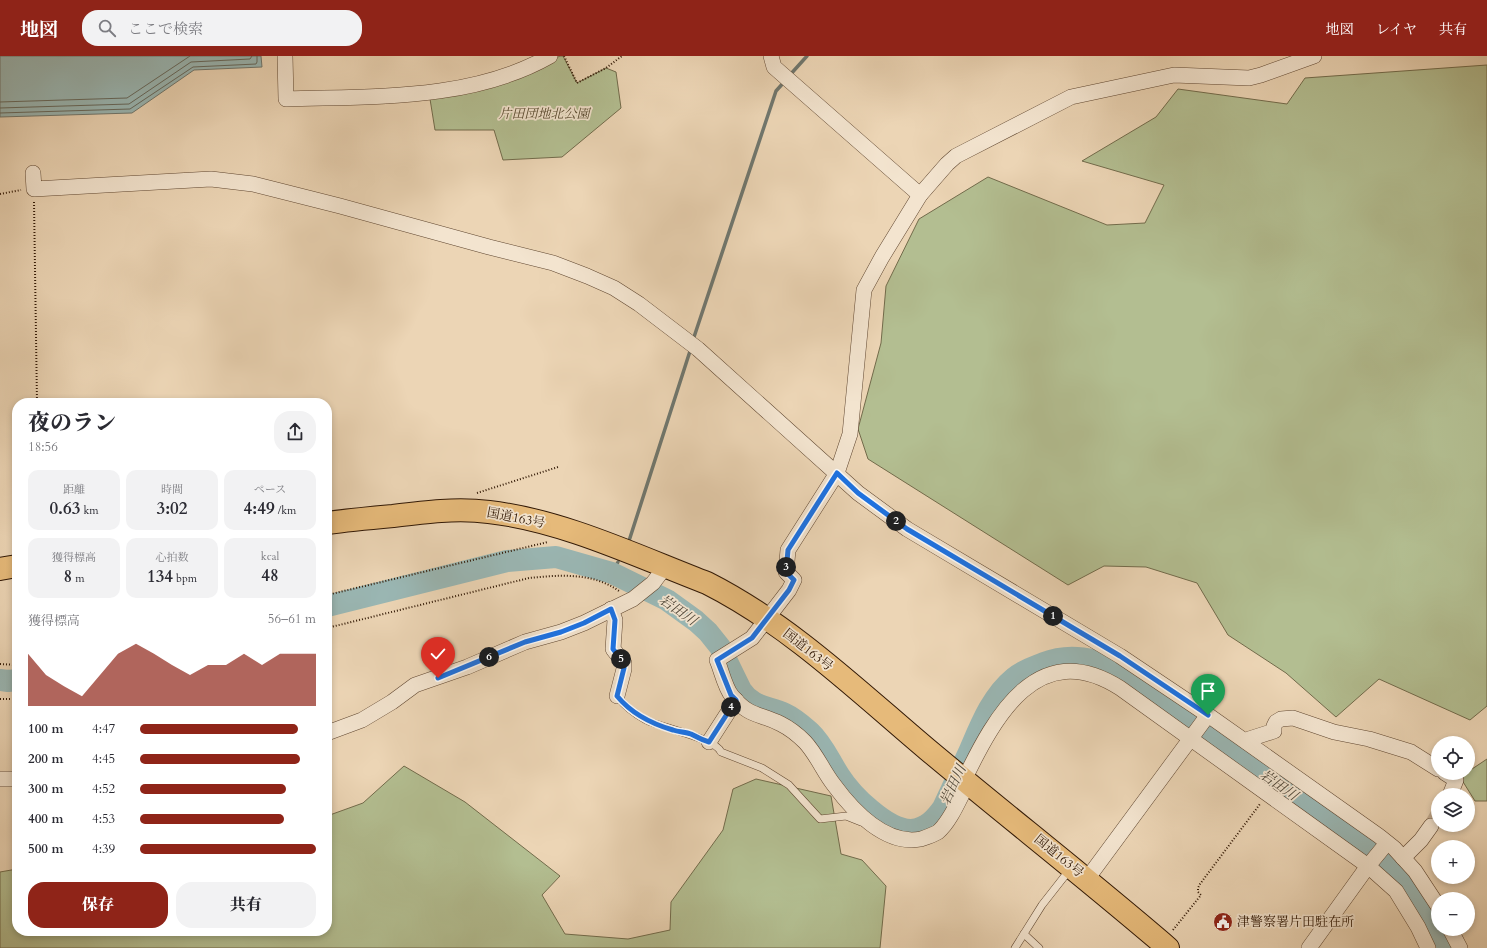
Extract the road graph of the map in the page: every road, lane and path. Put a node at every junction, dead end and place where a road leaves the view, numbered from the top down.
1 (285, 56) edge
2 (550, 56) edge
3 (564, 56) edge
4 (622, 56) edge
5 (771, 56) edge
6 (1314, 56) edge
7 (33, 173) dead end
8 (34, 189) junction
9 (0, 194) edge
10 (920, 195) junction
11 (36, 398) edge
12 (837, 473) junction
13 (332, 522) edge
14 (564, 529) junction
15 (12, 567) edge
16 (0, 569) edge
17 (659, 575) junction
18 (332, 595) edge
19 (632, 599) junction
20 (611, 609) junction
21 (767, 617) junction
22 (332, 627) edge
23 (0, 664) edge
24 (12, 665) edge
25 (617, 696) joint
26 (0, 699) edge
27 (12, 699) edge
28 (736, 700) junction
29 (1207, 717) junction
30 (332, 731) edge
31 (1192, 737) junction
32 (709, 742) junction
33 (1247, 742) junction
34 (1431, 765) edge
35 (962, 778) junction
36 (0, 779) edge
37 (12, 779) edge
38 (1268, 794) junction
39 (874, 826) junction
40 (1431, 826) tunnel mouth
41 (1385, 846) junction
42 (1403, 858) junction
43 (1369, 864) junction
44 (1079, 873) junction
45 (1431, 895) edge
46 (1024, 934) junction
47 (1454, 936) edge
48 (1165, 945) edge
49 (1015, 948) edge
50 (1039, 948) edge
51 (1309, 948) edge
52 (1428, 948) edge
53 (1460, 948) edge

1 - 2 street
3 - 4 path
5 - 10 street
6 - 10 street
7 - 8 street
8 - 9 path
8 - 11 path
8 - 12 street
10 - 12 street
12 - 21 street
12 - 29 street
13 - 14 highway, 国道163号
14 - 17 highway, 国道163号
14 - 18 path
15 - 16 highway
17 - 19 street
17 - 21 highway, 国道163号
19 - 20 street
19 - 22 path
20 - 25 street
20 - 30 street
21 - 28 street
21 - 35 highway, 国道163号
23 - 24 path
25 - 32 lane
26 - 27 path
28 - 32 street
28 - 39 street
29 - 31 street
29 - 33 street
31 - 35 street
31 - 38 street
31 - 44 street
32 - 39 lane
33 - 34 street
33 - 41 street
35 - 39 street
35 - 44 highway, 国道163号
36 - 37 street
38 - 43 street
38 - 48 path
40 - 42 street
41 - 42 street
41 - 43 street
42 - 45 street
43 - 51 street
43 - 52 street
44 - 46 lane
44 - 48 highway, 国道163号
46 - 49 lane
46 - 50 lane
47 - 53 street

